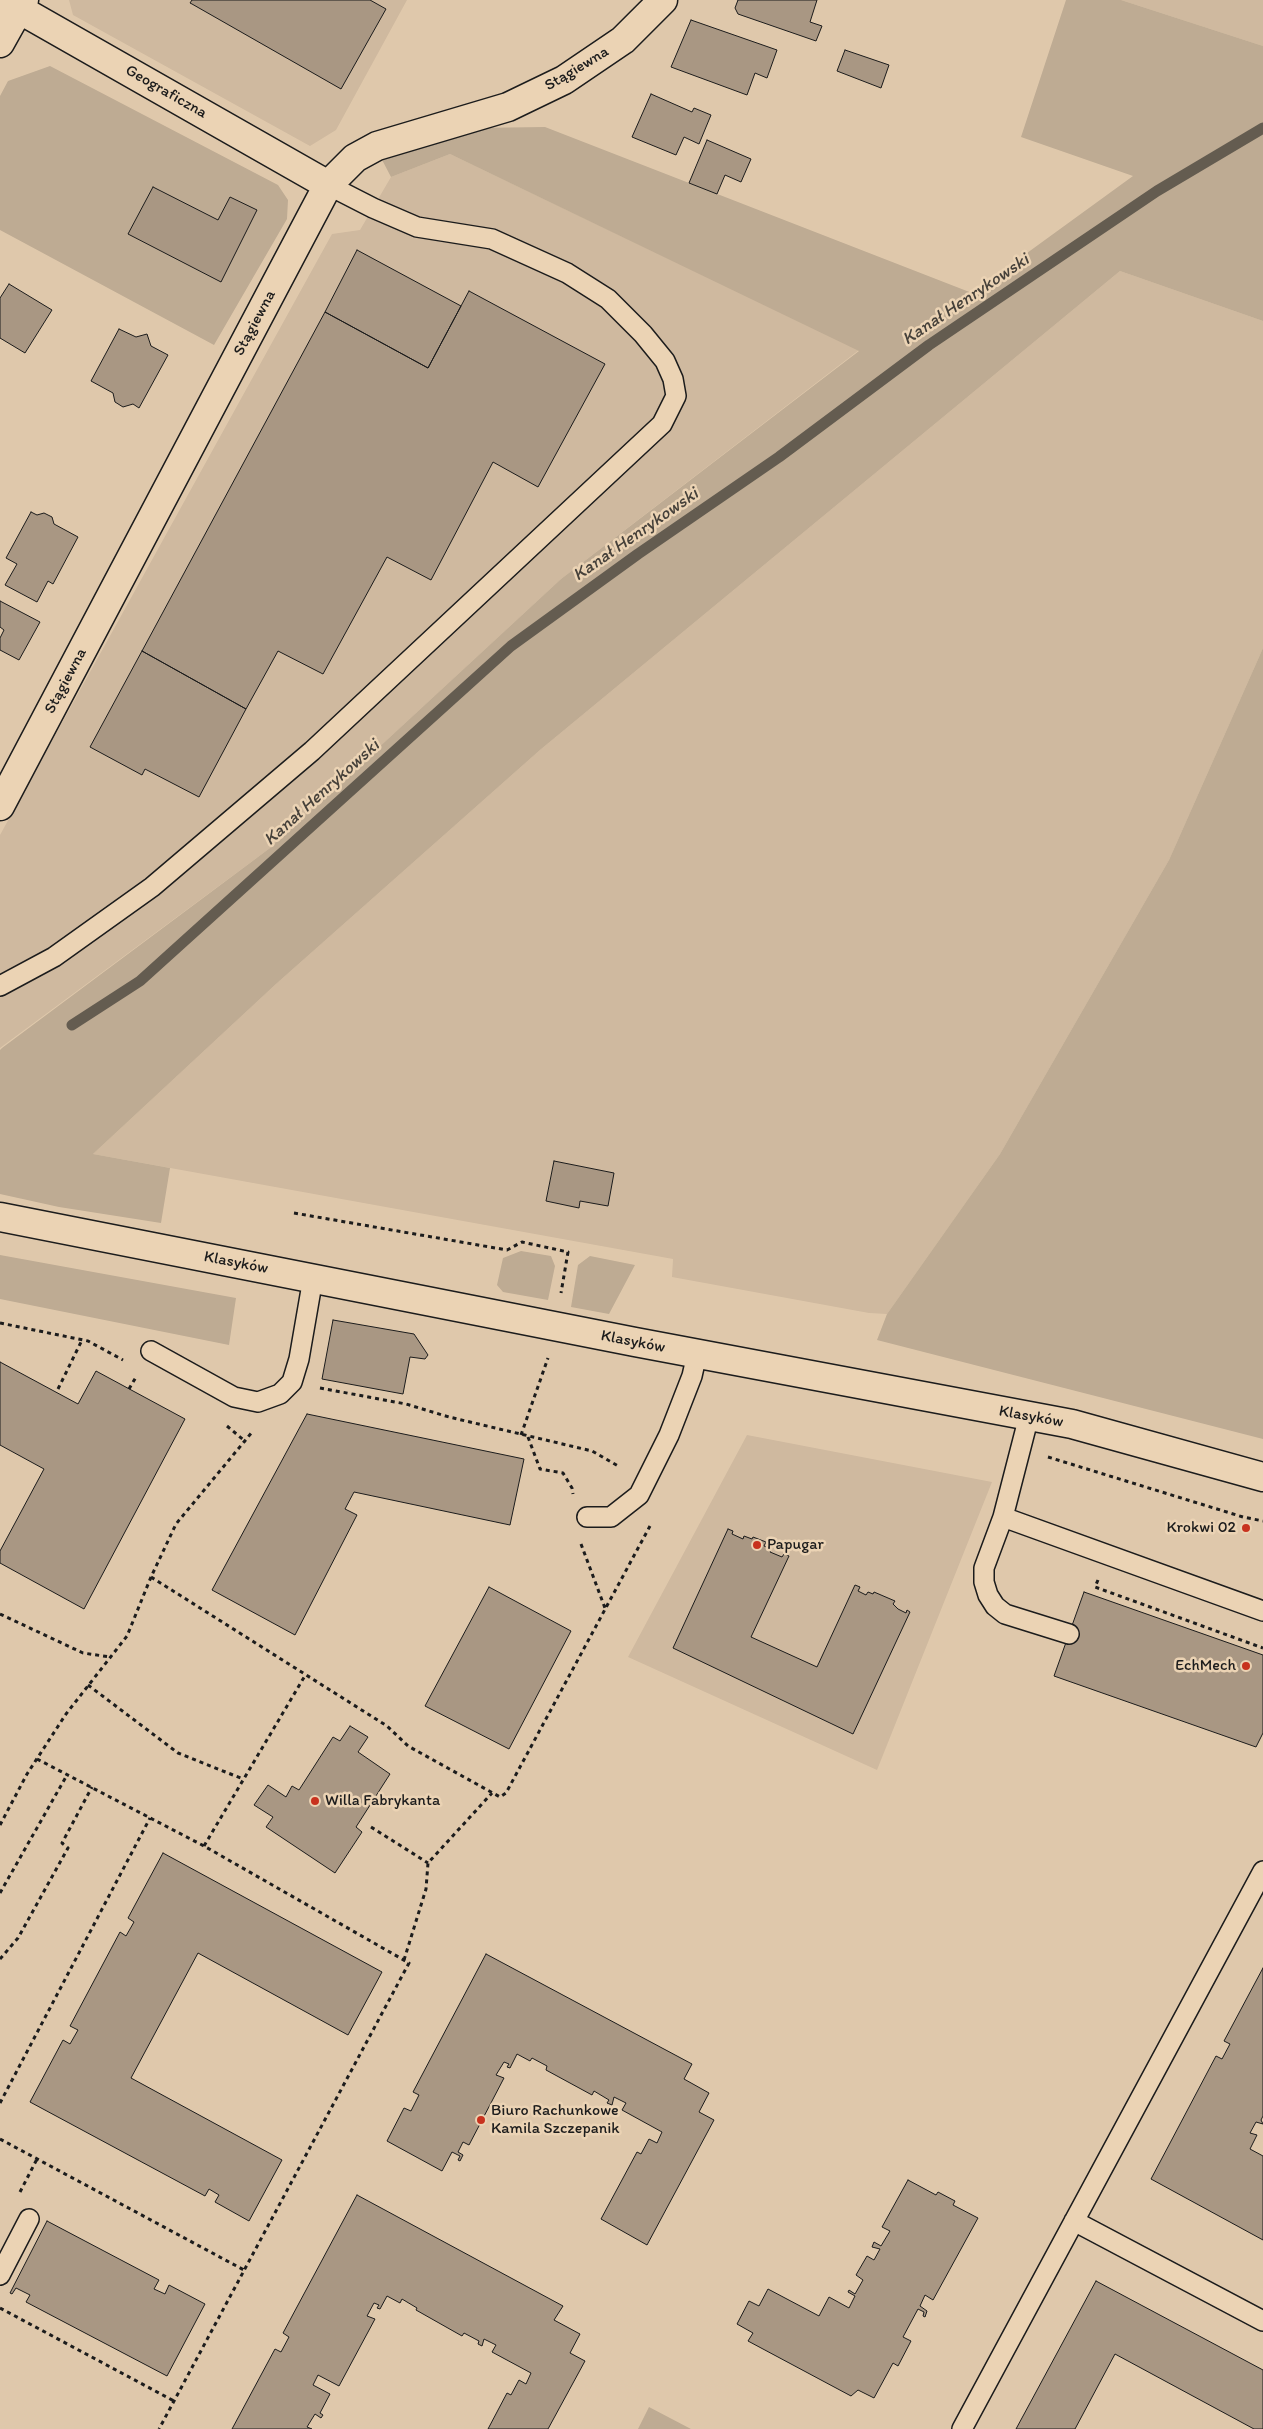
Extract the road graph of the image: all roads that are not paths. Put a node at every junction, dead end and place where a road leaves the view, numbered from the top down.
1 (663, 0) edge
2 (15, 3) edge
3 (0, 43) edge
4 (328, 185) junction
5 (0, 806) edge
6 (0, 986) edge
7 (0, 1218) edge
8 (313, 1278) junction
9 (151, 1351) dead end
10 (697, 1354) junction
11 (1029, 1416) junction
12 (1263, 1477) edge
13 (1004, 1517) junction
14 (588, 1518) dead end
15 (1263, 1611) edge
16 (1069, 1634) dead end
17 (1263, 1871) edge
18 (29, 2219) dead end
19 (1074, 2221) junction
20 (0, 2275) edge
21 (1263, 2322) edge
22 (962, 2429) edge

1 - 4 street, Stągiewna
2 - 3 street
2 - 4 street, Geograficzna
4 - 5 street, Stągiewna
4 - 6 lane
7 - 8 street, Klasyków
8 - 9 lane
8 - 10 street, Klasyków
10 - 11 street, Klasyków
10 - 14 lane
11 - 12 street, Klasyków
11 - 13 lane
13 - 15 lane
13 - 16 lane
17 - 19 lane
18 - 20 lane
19 - 21 lane
19 - 22 lane

